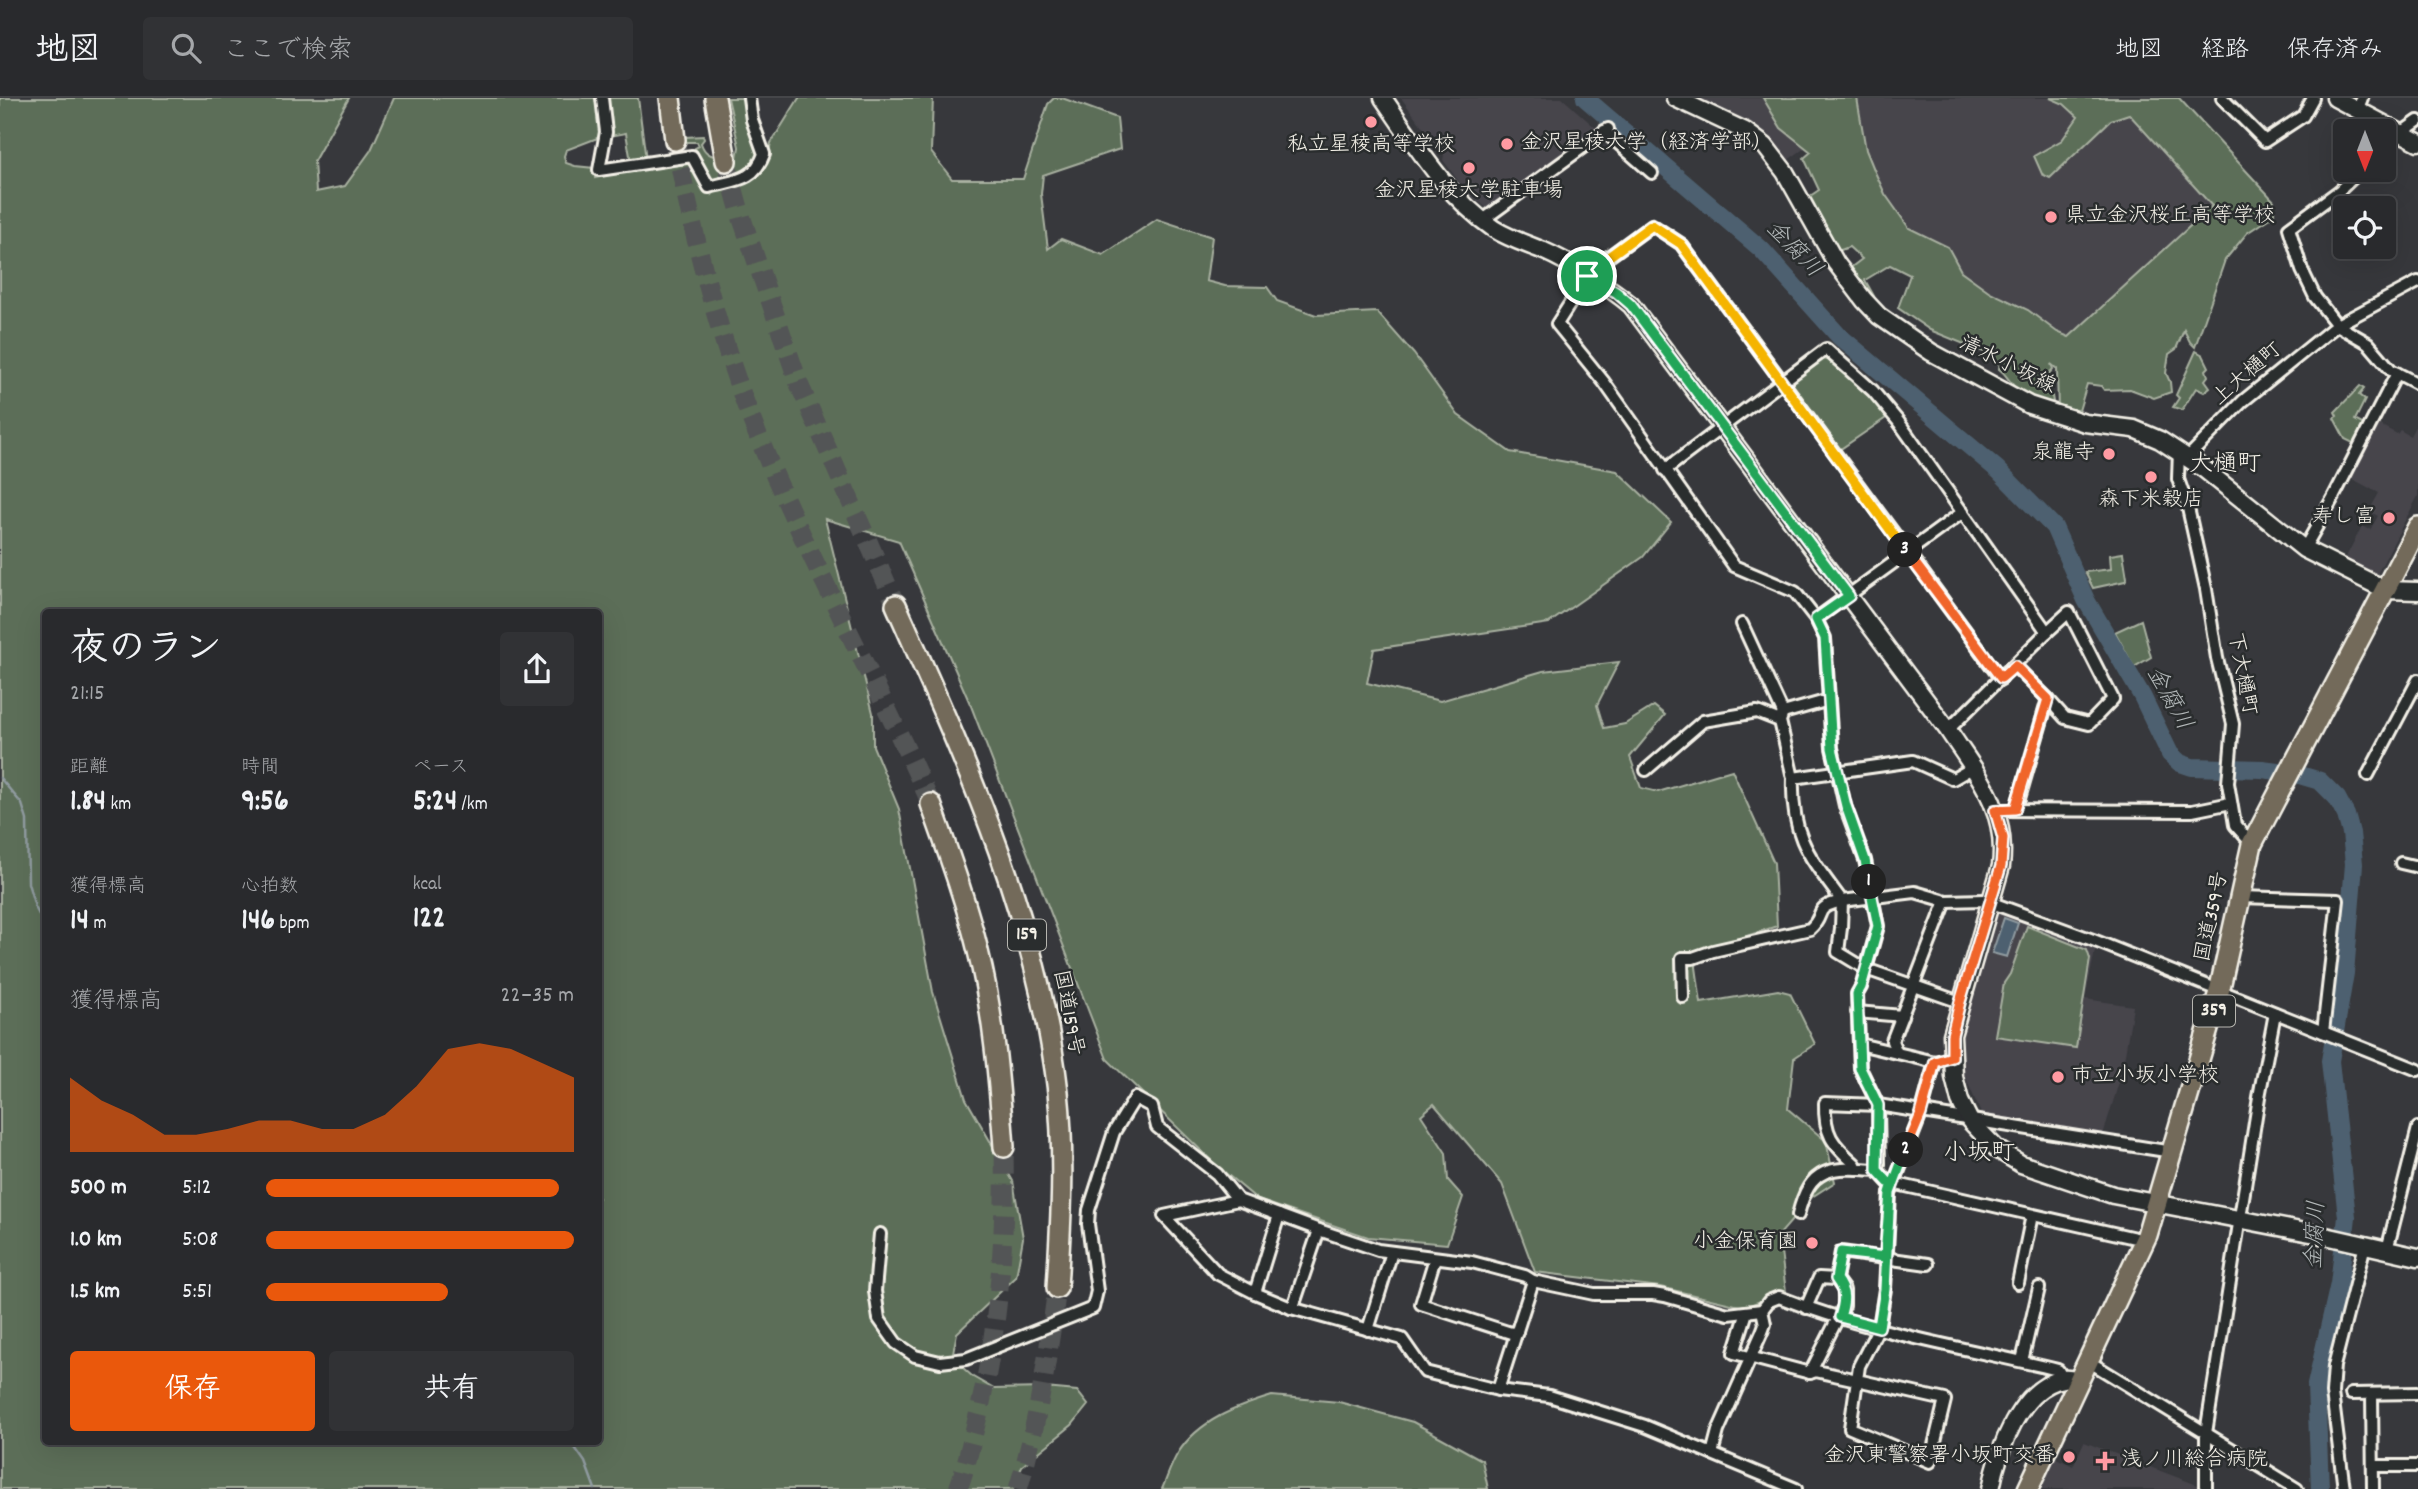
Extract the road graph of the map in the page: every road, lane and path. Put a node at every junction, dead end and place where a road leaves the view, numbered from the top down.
1 (602, 98) edge
2 (670, 98) edge
3 (715, 98) edge
4 (748, 98) edge
5 (1382, 98) edge
6 (1675, 98) edge
7 (2222, 98) edge
8 (2313, 98) edge
9 (2334, 98) edge
10 (2360, 104) edge
11 (2376, 119) edge
12 (2418, 121) edge
13 (2396, 132) edge
14 (2396, 135) edge
15 (675, 140) tunnel mouth
16 (2418, 142) edge
17 (726, 161) tunnel mouth
18 (1652, 173) dead end
19 (2348, 182) edge
20 (1483, 220) junction
21 (1587, 276) junction
22 (2418, 282) edge
23 (2337, 325) junction
24 (2397, 373) junction
25 (1782, 381) junction
26 (2418, 384) edge
27 (1723, 428) junction
28 (2183, 454) junction
29 (1665, 470) junction
30 (1963, 512) junction
31 (2418, 527) edge
32 (2304, 549) junction
33 (1908, 554) junction
34 (2386, 590) junction
35 (2418, 591) edge
36 (1849, 596) junction
37 (896, 605) tunnel mouth
38 (1816, 619) junction
39 (1742, 624) dead end
40 (2047, 632) junction
41 (2015, 666) junction
42 (2001, 678) junction
43 (2418, 680) edge
44 (2414, 695) edge
45 (2048, 699) junction
46 (1829, 700) junction
47 (1781, 717) junction
48 (1948, 730) junction
49 (1974, 767) junction
50 (1646, 770) dead end
51 (1839, 773) junction
52 (2368, 775) dead end
53 (1793, 778) junction
54 (2231, 803) junction
55 (931, 804) tunnel mouth
56 (2015, 809) junction
57 (1995, 810) junction
58 (2252, 844) junction
59 (2401, 863) dead end
60 (2418, 867) edge
61 (1872, 897) junction
62 (2240, 897) junction
63 (1842, 901) junction
64 (1946, 901) junction
65 (1991, 903) junction
66 (1866, 969) junction
67 (1915, 985) junction
68 (2219, 992) junction
69 (1683, 997) dead end
70 (1960, 1002) junction
71 (1857, 1013) junction
72 (2275, 1013) junction
73 (1902, 1016) junction
74 (2325, 1033) junction
75 (1859, 1044) junction
76 (1897, 1053) junction
77 (1952, 1057) junction
78 (1935, 1062) junction
79 (2418, 1070) edge
80 (1878, 1105) junction
81 (1921, 1114) junction
82 (1970, 1121) junction
83 (2418, 1128) edge
84 (1004, 1147) tunnel mouth
85 (2172, 1152) junction
86 (1857, 1169) junction
87 (2413, 1169) edge
88 (1877, 1170) junction
89 (1893, 1183) junction
90 (1238, 1200) junction
91 (2156, 1205) junction
92 (1798, 1214) dead end
93 (1279, 1215) junction
94 (2032, 1215) junction
95 (2239, 1220) junction
96 (1319, 1230) junction
97 (880, 1234) dead end
98 (2144, 1240) junction
99 (2362, 1245) junction
100 (2387, 1250) junction
101 (1392, 1252) junction
102 (1885, 1257) junction
103 (2418, 1257) edge
104 (1435, 1258) junction
105 (1928, 1264) dead end
106 (1836, 1279) junction
107 (1533, 1281) junction
108 (2018, 1283) dead end
109 (1056, 1288) tunnel mouth
110 (2039, 1289) dead end
111 (1255, 1293) junction
112 (1291, 1308) junction
113 (1806, 1308) junction
114 (1762, 1310) junction
115 (1747, 1312) junction
116 (1840, 1317) junction
117 (1879, 1327) junction
118 (1368, 1330) junction
119 (1517, 1332) junction
120 (1751, 1357) junction
121 (2022, 1361) junction
122 (2088, 1361) junction
123 (1810, 1373) junction
124 (1857, 1380) junction
125 (2071, 1380) junction
126 (1498, 1390) junction
127 (2418, 1393) edge
128 (2351, 1394) dead end
129 (2372, 1394) junction
130 (2206, 1433) junction
131 (1712, 1454) junction
132 (2418, 1465) edge
133 (2373, 1466) junction
134 (1796, 1489) edge
135 (1991, 1489) edge
136 (2028, 1489) edge
137 (2206, 1489) edge
138 (2297, 1489) edge
139 (2344, 1489) edge
140 (2373, 1489) edge

1 - 4 street
2 - 15 highway
3 - 17 highway
5 - 20 street
6 - 28 street, 清水小坂線
7 - 8 street
9 - 10 street
10 - 11 street
12 - 13 street
14 - 16 street
18 - 20 street
19 - 23 street
20 - 21 street
21 - 25 street
21 - 27 street
21 - 29 street
22 - 23 street, 上大樋町
23 - 24 street
23 - 28 street, 上大樋町
24 - 26 street
24 - 32 street
25 - 27 street
25 - 30 street
25 - 33 street
27 - 29 street
27 - 36 street
28 - 32 street, 清水小坂線
28 - 54 street, 下大樋町
29 - 38 street
30 - 33 street
30 - 40 street
31 - 34 highway, 国道359号 / 359
32 - 34 street, 清水小坂線
33 - 36 street
33 - 42 street
34 - 35 street
34 - 58 highway, 国道359号 / 359
36 - 38 street
36 - 48 street
37 - 109 highway, 国道159号 / 159
38 - 46 street
39 - 47 street
40 - 41 street
40 - 45 street
41 - 42 street
41 - 45 street
42 - 48 street
43 - 44 street
44 - 52 street
45 - 56 street
46 - 47 street
46 - 51 street
47 - 50 street
47 - 53 street
48 - 49 street
49 - 51 street
49 - 57 street
51 - 53 street
51 - 61 street
53 - 63 street
54 - 56 street
54 - 58 street, 下大樋町
55 - 84 highway, 159
56 - 57 street
57 - 65 street
58 - 62 highway, 国道359号 / 359
59 - 60 street
61 - 63 street
61 - 64 street
61 - 66 street
62 - 68 highway, 国道359号 / 359
62 - 74 street
63 - 66 street
63 - 69 street
64 - 65 street
64 - 67 street
65 - 68 street
65 - 70 street
66 - 67 street
66 - 71 street
67 - 70 street
67 - 73 street
68 - 72 street
68 - 85 highway, 国道359号 / 359
70 - 77 street
71 - 73 street
71 - 75 street
72 - 74 street
72 - 95 street
73 - 76 street
74 - 79 street
75 - 76 street
75 - 80 street
76 - 78 street
77 - 78 street
77 - 82 street
78 - 81 street
80 - 81 street
80 - 86 street
80 - 88 street
81 - 82 street
81 - 89 street
82 - 85 street
82 - 91 street
83 - 87 street
85 - 91 highway, 国道359号 / 359
86 - 88 street
86 - 92 street
87 - 100 street
88 - 89 street
89 - 94 street
89 - 102 street
90 - 93 street
90 - 97 street
90 - 111 street
91 - 95 street
91 - 98 highway, 国道359号 / 359
93 - 96 street
93 - 111 street
94 - 98 street
94 - 108 street
95 - 99 street
95 - 130 street
96 - 101 street
96 - 112 street
98 - 122 highway, 国道359号 / 359
99 - 100 street
99 - 139 street
100 - 103 street
101 - 104 street
101 - 118 street
102 - 105 street
102 - 106 street
102 - 117 street
104 - 107 street
104 - 119 street
106 - 113 street
106 - 116 street
107 - 115 street
107 - 119 street
110 - 121 street
111 - 112 street
112 - 118 street
113 - 114 street
113 - 116 street
114 - 115 street
114 - 120 street
115 - 120 street
116 - 117 street
116 - 123 street
117 - 121 street
117 - 124 street
118 - 126 street
119 - 126 street
120 - 123 street
120 - 131 street
121 - 125 street
122 - 125 highway, 国道359号 / 359
122 - 130 street
123 - 124 street
124 - 124 street
125 - 135 street
125 - 136 highway, 国道359号 / 359
126 - 131 street
127 - 129 street
128 - 129 street
129 - 133 street
130 - 137 street
130 - 138 street
131 - 134 street
132 - 133 street
133 - 140 street

